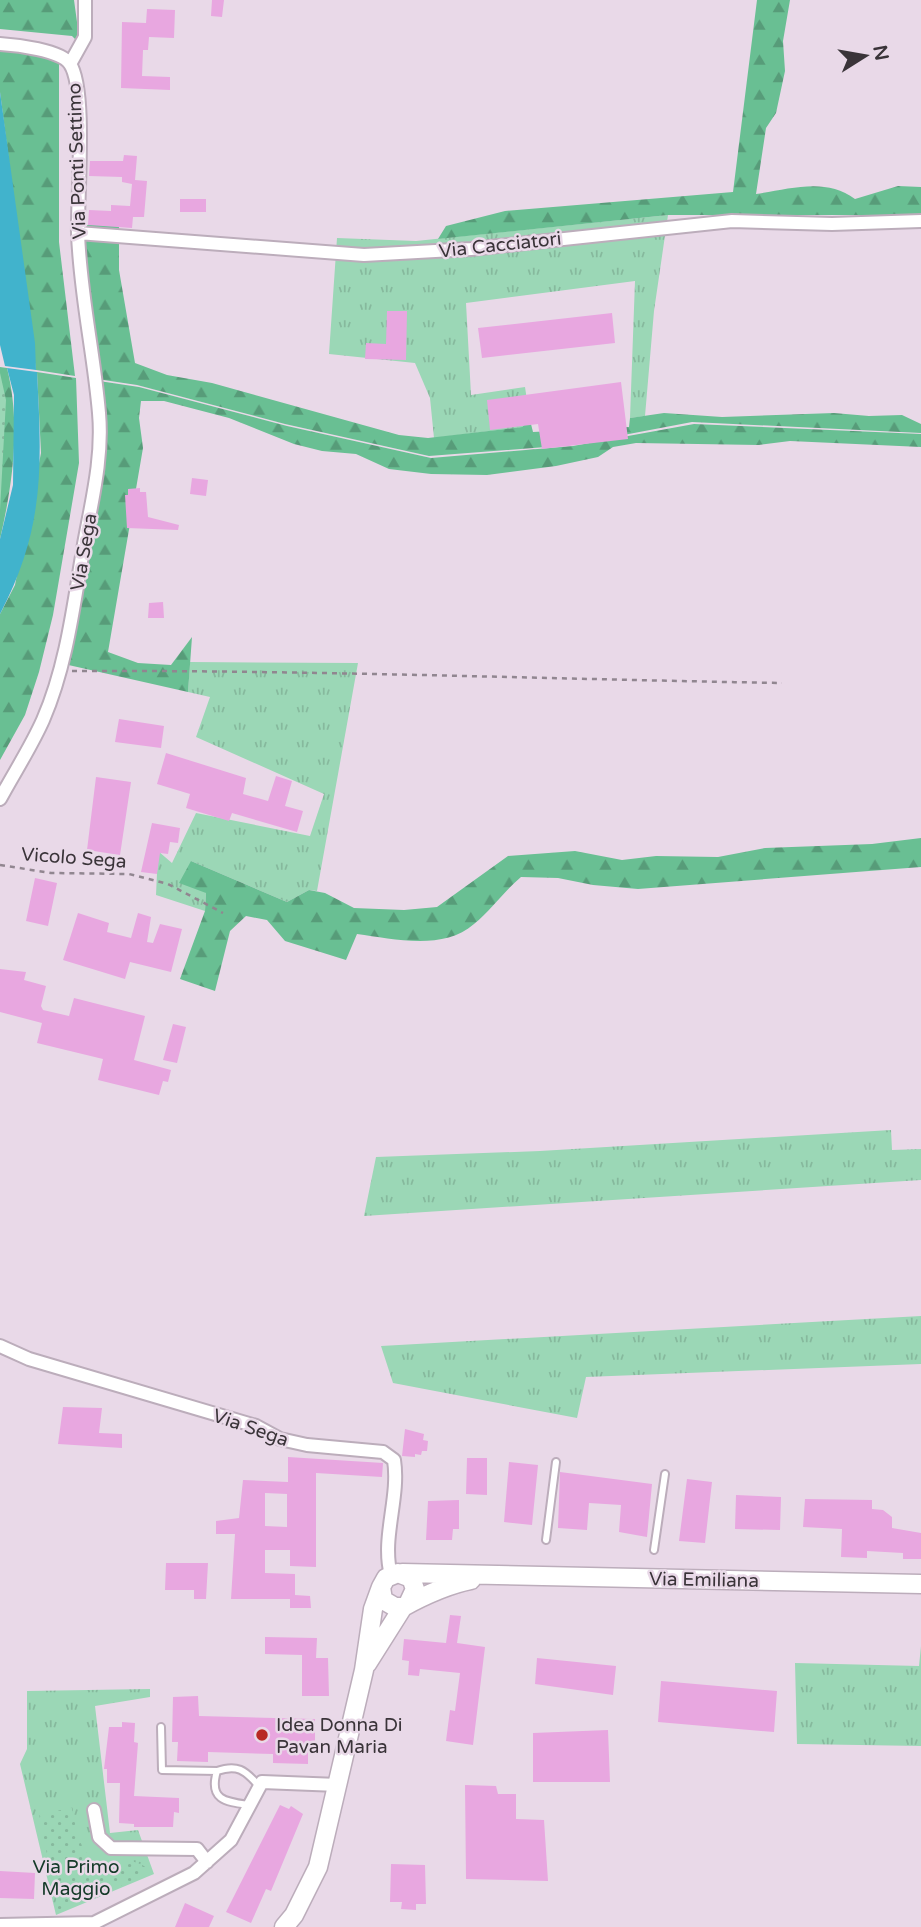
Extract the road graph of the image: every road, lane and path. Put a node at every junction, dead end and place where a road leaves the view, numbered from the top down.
1 (85, 0) edge
2 (0, 44) edge
3 (70, 64) junction
4 (921, 221) edge
5 (78, 233) junction
6 (82, 291) joint
7 (59, 671) junction
8 (782, 682) dead end
9 (0, 799) edge
10 (0, 865) edge
11 (223, 913) dead end
12 (0, 1346) edge
13 (556, 1462) dead end
14 (665, 1474) dead end
15 (546, 1540) dead end
16 (654, 1550) dead end
17 (488, 1576) junction
18 (391, 1578) junction
19 (921, 1584) edge
20 (406, 1606) junction
21 (364, 1670) junction
22 (161, 1727) dead end
23 (218, 1771) junction
24 (258, 1785) junction
25 (338, 1785) junction
26 (250, 1805) junction
27 (94, 1810) dead end
28 (207, 1861) junction
29 (0, 1925) edge
30 (284, 1927) edge

1 - 3 street
2 - 3 street, Via Ponti Settimo
3 - 5 street, Via Ponti Settimo
4 - 5 street, Via Cacciatori
5 - 6 street, Via Ponti Settimo
6 - 7 street, Via Sega
7 - 8 path
7 - 9 street, Via Sega
10 - 11 path, Vicolo Sega
12 - 18 street, Via Sega
13 - 15 lane
14 - 16 lane
17 - 18 main road, Via Emiliana
17 - 19 main road, Via Emiliana
17 - 20 main road, Via Emiliana
18 - 20 main road
18 - 20 main road
18 - 21 main road
20 - 21 main road
21 - 25 main road
22 - 23 lane
23 - 24 lane
23 - 26 lane
24 - 25 street
24 - 26 street
25 - 30 main road
26 - 28 street
27 - 28 street
28 - 29 street

